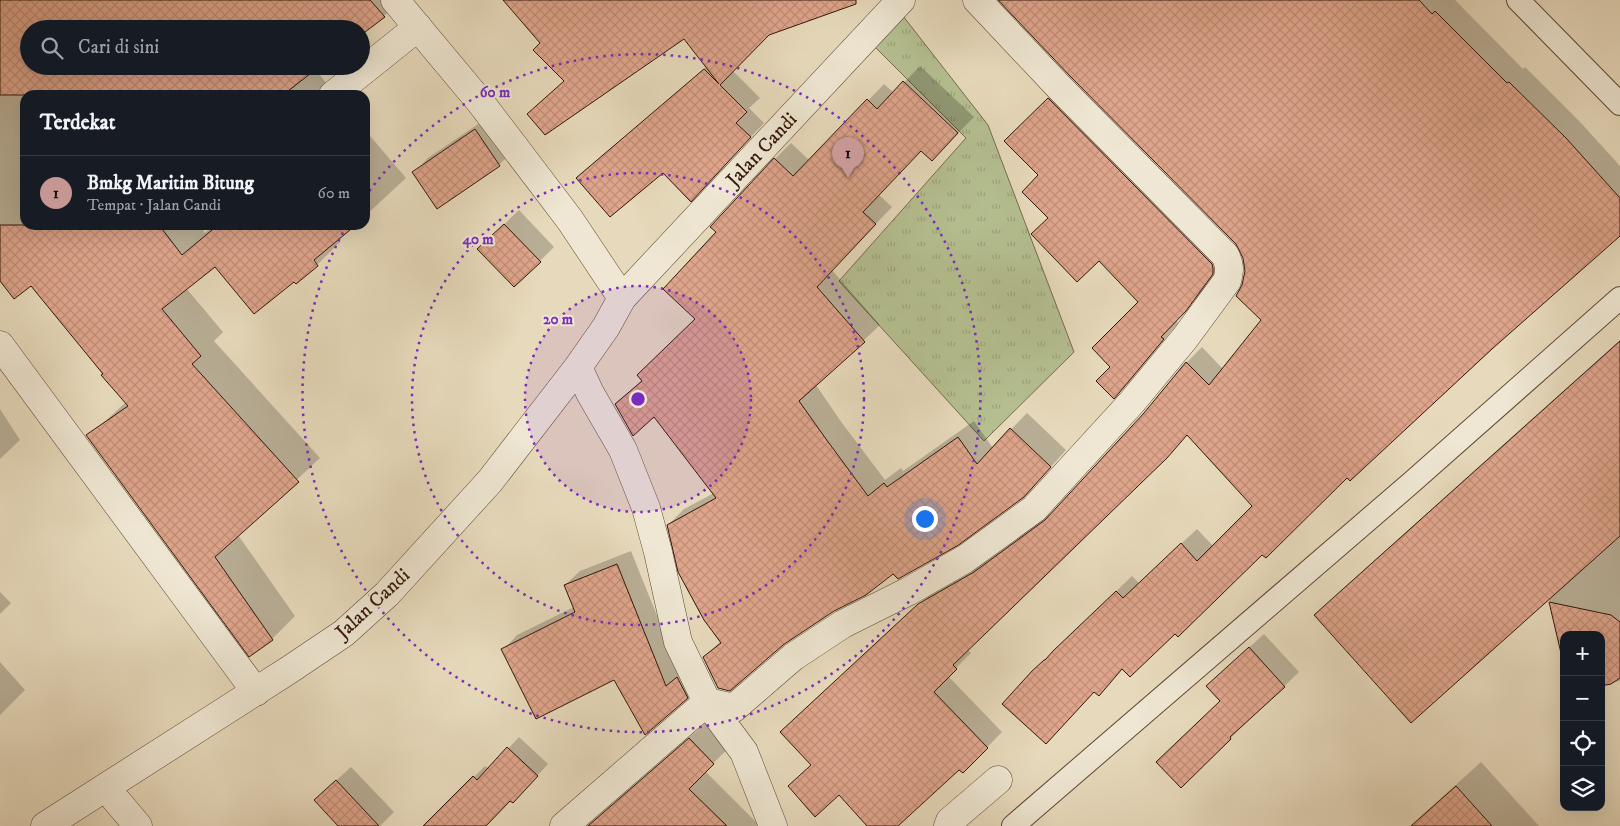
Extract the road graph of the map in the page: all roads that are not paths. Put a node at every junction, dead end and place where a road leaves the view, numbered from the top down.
1 (396, 0) edge
2 (901, 0) edge
3 (978, 0) edge
4 (1518, 0) edge
5 (418, 27) junction
6 (370, 65) edge
7 (358, 75) edge
8 (339, 90) edge
9 (1620, 104) edge
10 (622, 298) junction
11 (1620, 298) edge
12 (0, 345) edge
13 (578, 367) junction
14 (256, 692) junction
15 (707, 702) junction
16 (998, 780) dead end
17 (106, 788) junction
18 (45, 826) edge
19 (138, 826) edge
20 (564, 826) edge
21 (773, 826) edge
22 (948, 826) edge
23 (1013, 826) edge

1 - 5 street
2 - 10 street, Jalan Candi
3 - 15 street
4 - 9 lane
5 - 6 street
5 - 10 street
7 - 8 street
10 - 13 street, Jalan Candi
11 - 23 lane
12 - 14 street
13 - 14 street, Jalan Candi
13 - 15 street
14 - 17 street, Jalan Candi
15 - 20 street
15 - 21 street
16 - 22 street
17 - 18 street, Jalan Candi
17 - 19 street

